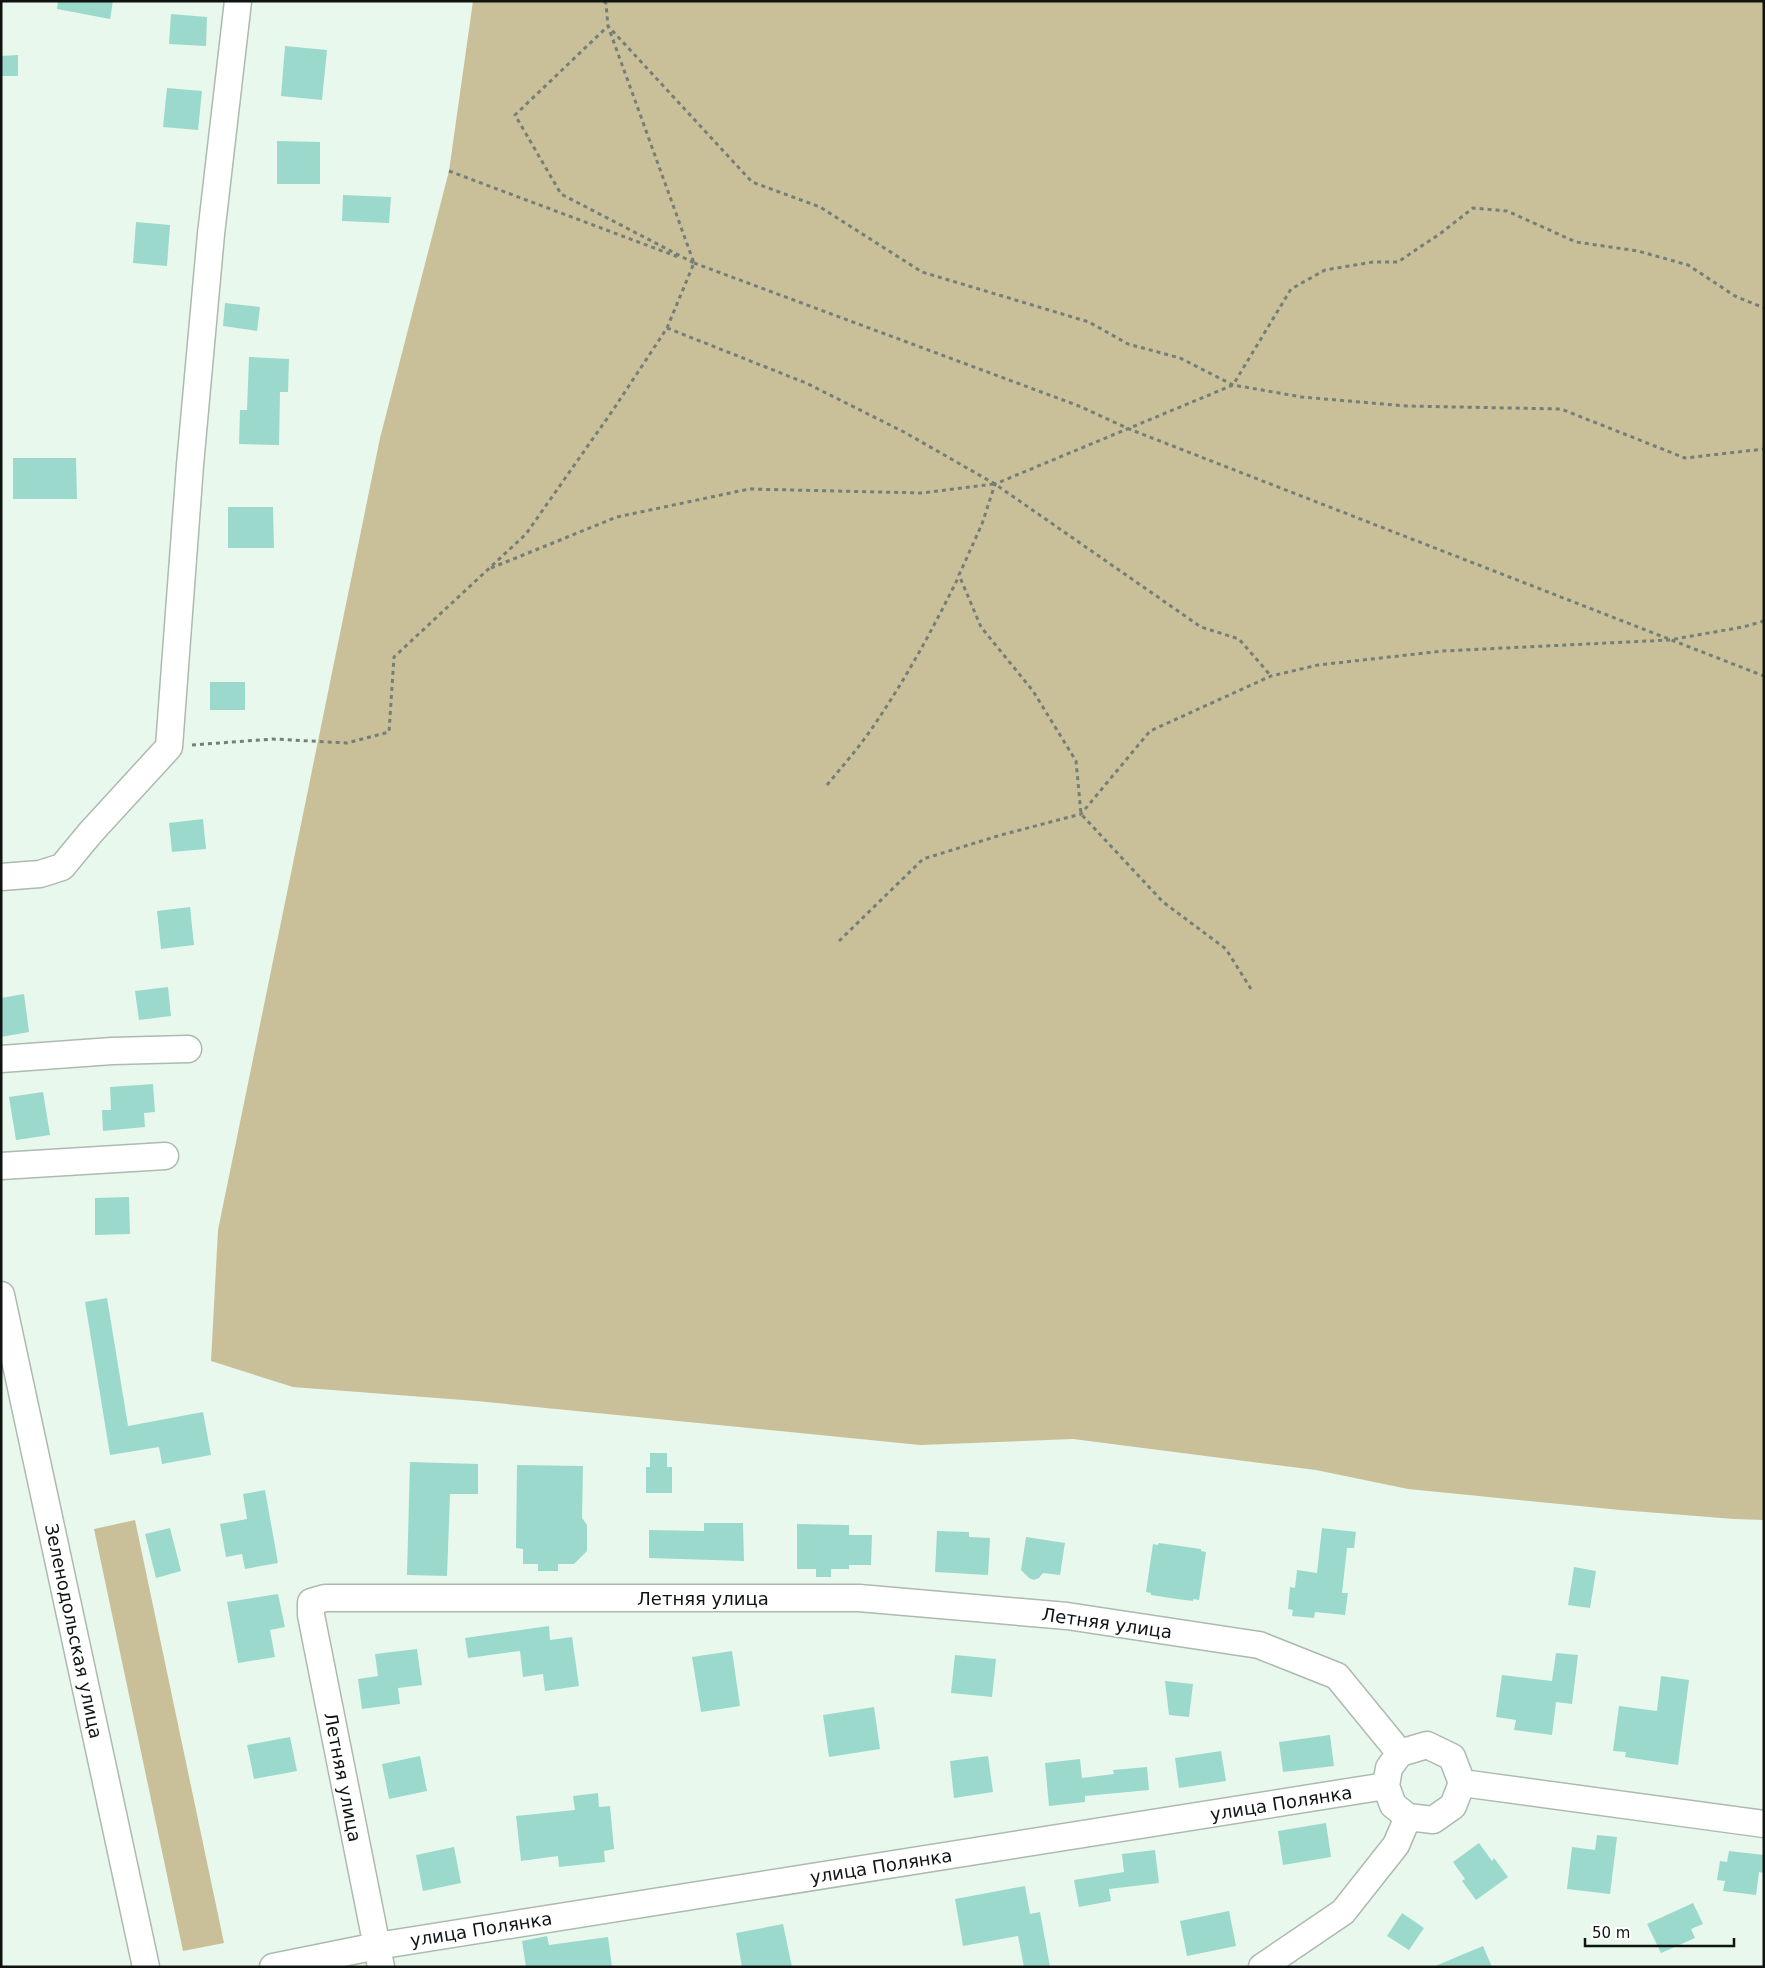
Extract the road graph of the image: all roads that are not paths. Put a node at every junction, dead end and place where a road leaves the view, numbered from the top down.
1 (238, 1) edge
2 (1, 877) edge
3 (188, 1049) dead end
4 (1, 1059) edge
5 (165, 1156) dead end
6 (1, 1166) edge
7 (1, 1295) edge
8 (1400, 1753) junction
9 (1462, 1783) junction
10 (1386, 1786) junction
11 (1408, 1818) junction
12 (1764, 1824) edge
13 (379, 1956) edge
14 (146, 1967) edge
15 (273, 1967) edge
16 (1262, 1967) edge

1 - 2 street
3 - 4 street
5 - 6 street
7 - 14 street, Зеленодольская улица
8 - 9 street
8 - 10 street
8 - 13 street, Летняя улица
9 - 11 street
9 - 12 street
10 - 11 street
10 - 13 street, улица Полянка
11 - 16 street
13 - 15 street, улица Полянка

